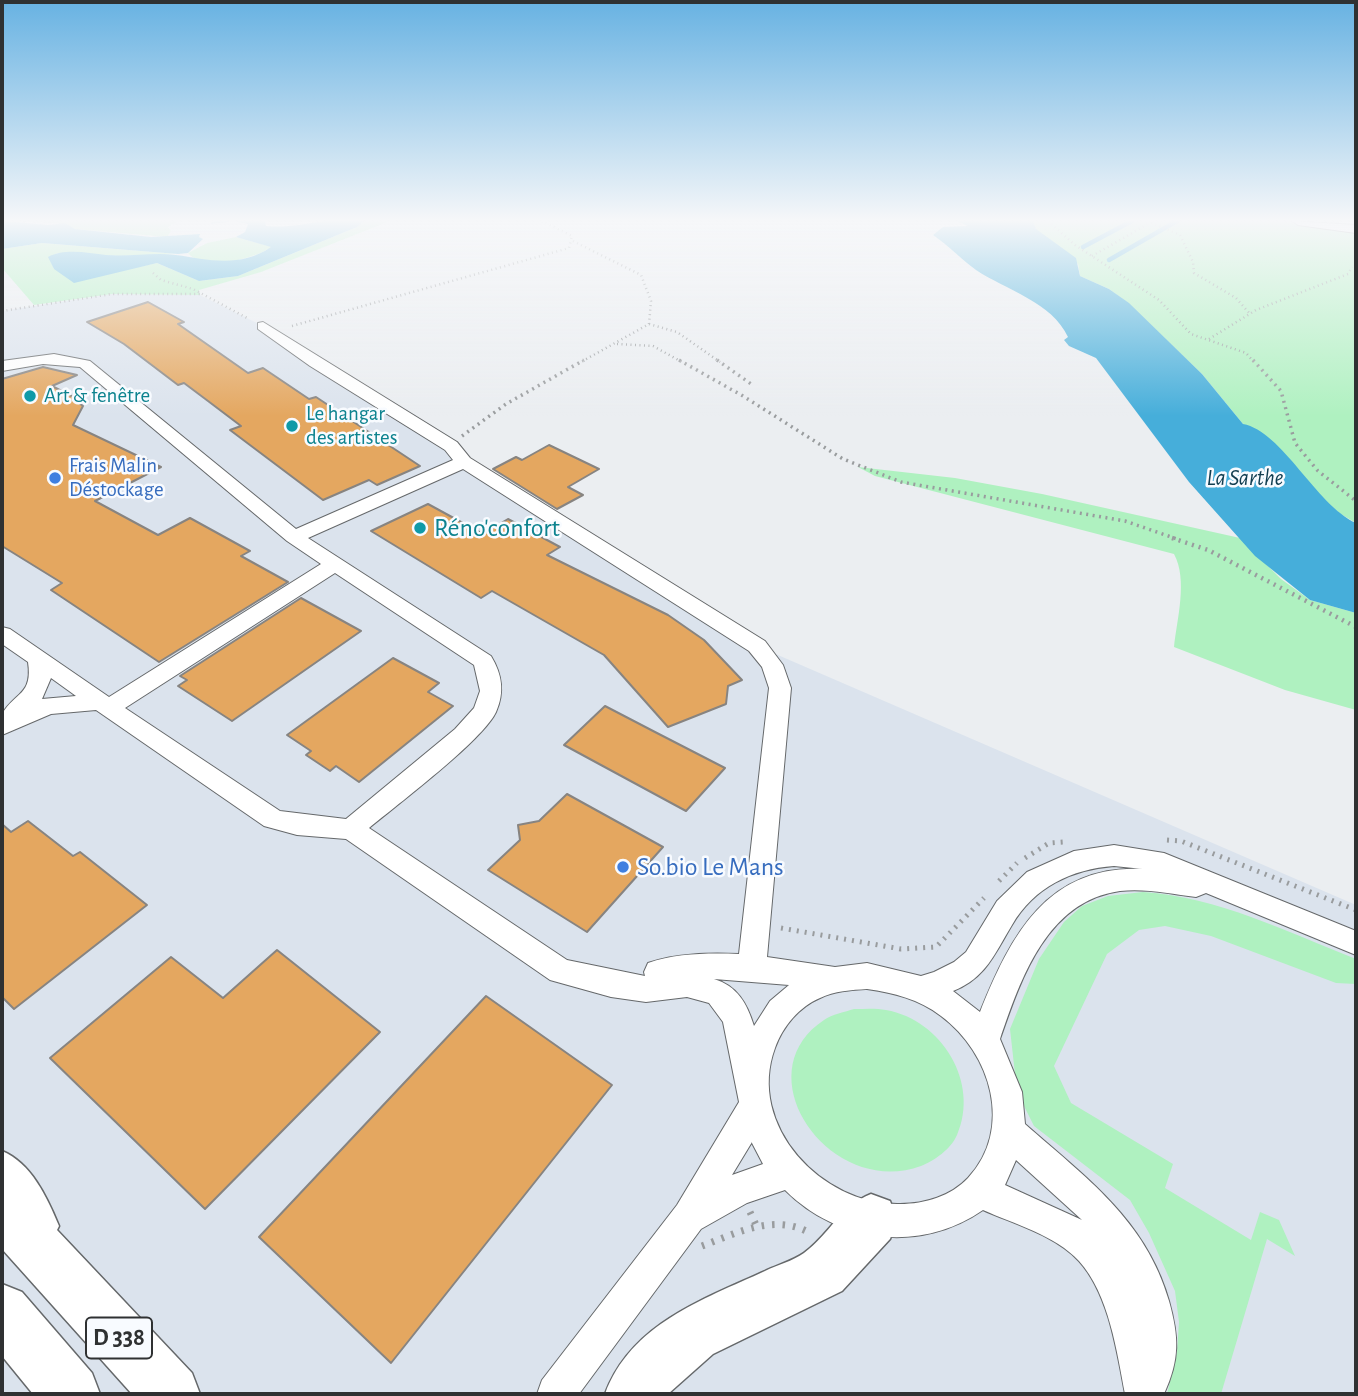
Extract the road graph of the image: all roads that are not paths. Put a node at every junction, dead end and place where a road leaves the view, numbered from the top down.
1 (267, 329) road end
2 (2, 366) edge
3 (457, 454) junction
4 (294, 537) junction
5 (335, 564) junction
6 (2, 634) edge
7 (38, 659) junction
8 (104, 705) junction
9 (2, 724) edge
10 (351, 829) junction
11 (1217, 888) junction
12 (1356, 943) edge
13 (752, 966) junction
14 (833, 979) junction
15 (611, 984) junction
16 (921, 989) junction
17 (984, 1041) junction
18 (753, 1096) junction
19 (1009, 1131) junction
20 (790, 1172) junction
21 (2, 1177) edge
22 (979, 1190) junction
23 (2, 1210) edge
24 (689, 1217) junction
25 (855, 1238) junction
26 (68, 1282) junction
27 (2, 1312) edge
28 (71, 1394) edge
29 (171, 1394) edge
30 (556, 1394) edge
31 (634, 1394) edge
32 (1144, 1394) edge

1 - 3 street
2 - 4 street
3 - 4 street
3 - 13 street
4 - 5 street
5 - 8 street
5 - 10 street
6 - 7 street
7 - 8 street
7 - 9 street
8 - 9 street
8 - 10 street
10 - 15 street
11 - 12 street
11 - 16 street
11 - 17 street
13 - 14 street
13 - 15 street
14 - 16 street
14 - 18 street
15 - 18 street
16 - 17 street
17 - 19 street
18 - 20 street
18 - 24 street
19 - 22 street
19 - 32 street
20 - 24 street
20 - 25 street
21 - 26 highway
22 - 25 street
22 - 32 street
23 - 26 highway, D 338
24 - 30 street
25 - 31 highway
26 - 29 highway, D 338
27 - 28 highway, D 338

